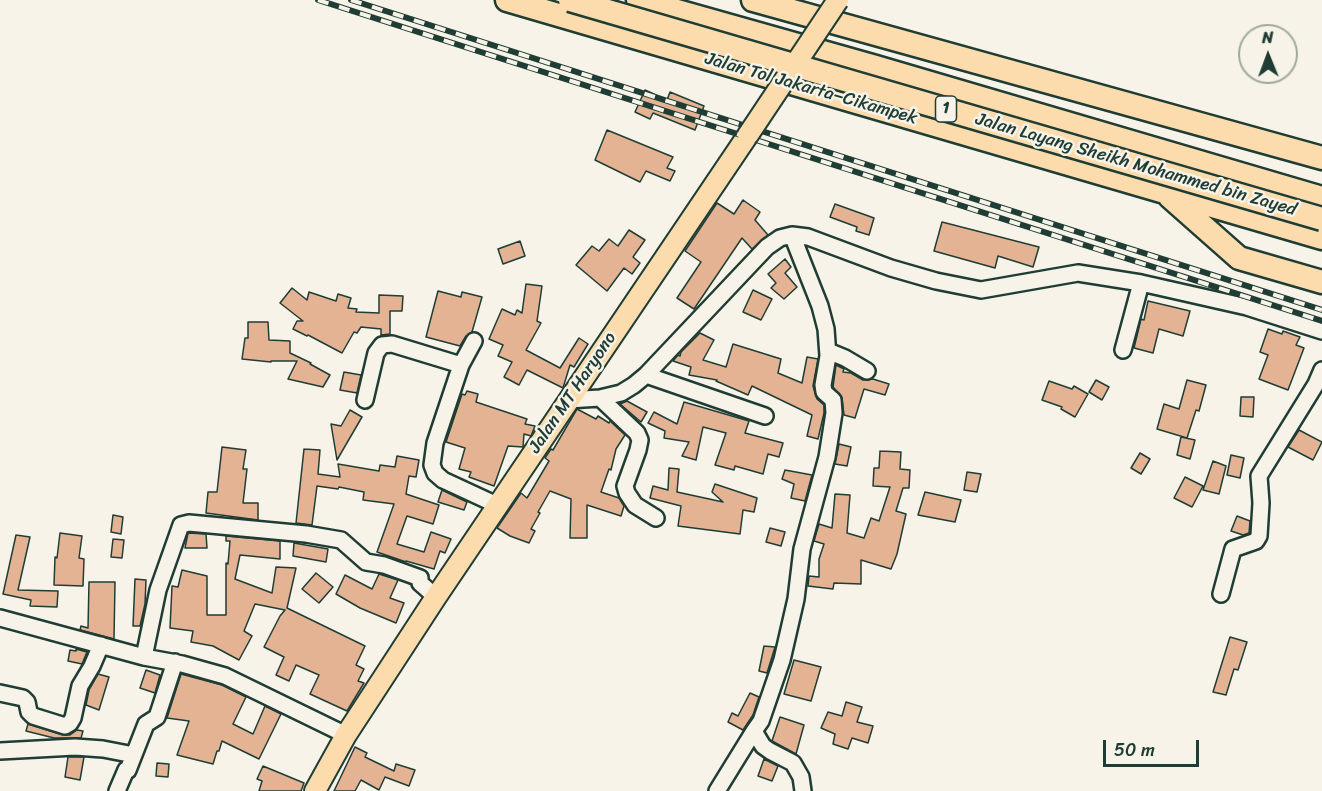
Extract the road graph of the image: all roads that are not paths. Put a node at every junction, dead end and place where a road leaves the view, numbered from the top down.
1 (507, 0) edge
2 (570, 0) edge
3 (619, 0) edge
4 (638, 0) edge
5 (753, 0) edge
6 (838, 0) edge
7 (1322, 158) edge
8 (1164, 192) junction
9 (1322, 198) edge
10 (1322, 205) edge
11 (1322, 219) edge
12 (792, 235) junction
13 (1322, 238) edge
14 (1322, 282) edge
15 (1141, 283) junction
16 (1322, 331) edge
17 (474, 341) dead end
18 (1123, 350) dead end
19 (828, 351) junction
20 (461, 365) junction
21 (1322, 370) edge
22 (867, 371) dead end
23 (646, 375) junction
24 (600, 398) junction
25 (365, 400) dead end
26 (568, 400) junction
27 (765, 416) dead end
28 (497, 506) junction
29 (656, 518) dead end
30 (1221, 594) dead end
31 (436, 597) junction
32 (0, 618) edge
33 (101, 645) junction
34 (144, 657) junction
35 (175, 662) junction
36 (0, 693) edge
37 (754, 731) junction
38 (346, 735) junction
39 (0, 751) edge
40 (134, 755) junction
41 (316, 790) edge
42 (117, 791) edge
43 (717, 791) edge
44 (803, 791) edge

1 - 8 highway, Jalan Tol Jakarta–Cikampek / 1
2 - 11 highway, Jalan Layang Sheikh Mohammed bin Zayed / 1, bridge
3 - 10 highway, Jalan Layang Sheikh Mohammed bin Zayed / 1
4 - 9 highway, 1
5 - 7 highway
6 - 26 main road, Jalan MT Haryono, bridge
8 - 13 highway, Jalan Tol Jakarta–Cikampek / 1
8 - 14 highway
12 - 15 street
12 - 19 street
12 - 23 street
15 - 16 street
15 - 18 street
17 - 20 street
19 - 22 street
19 - 37 street
20 - 25 street
20 - 28 street
21 - 30 street
23 - 24 street
23 - 27 street
24 - 26 street
24 - 29 street
26 - 28 main road, Jalan MT Haryono
28 - 31 main road, Jalan MT Haryono
31 - 34 street
31 - 38 main road, Jalan MT Haryono
32 - 33 street
33 - 34 street
33 - 36 street
34 - 35 street
35 - 38 street
35 - 40 street
37 - 43 street
37 - 44 street
38 - 41 main road, Jalan MT Haryono
39 - 40 street
40 - 42 street

